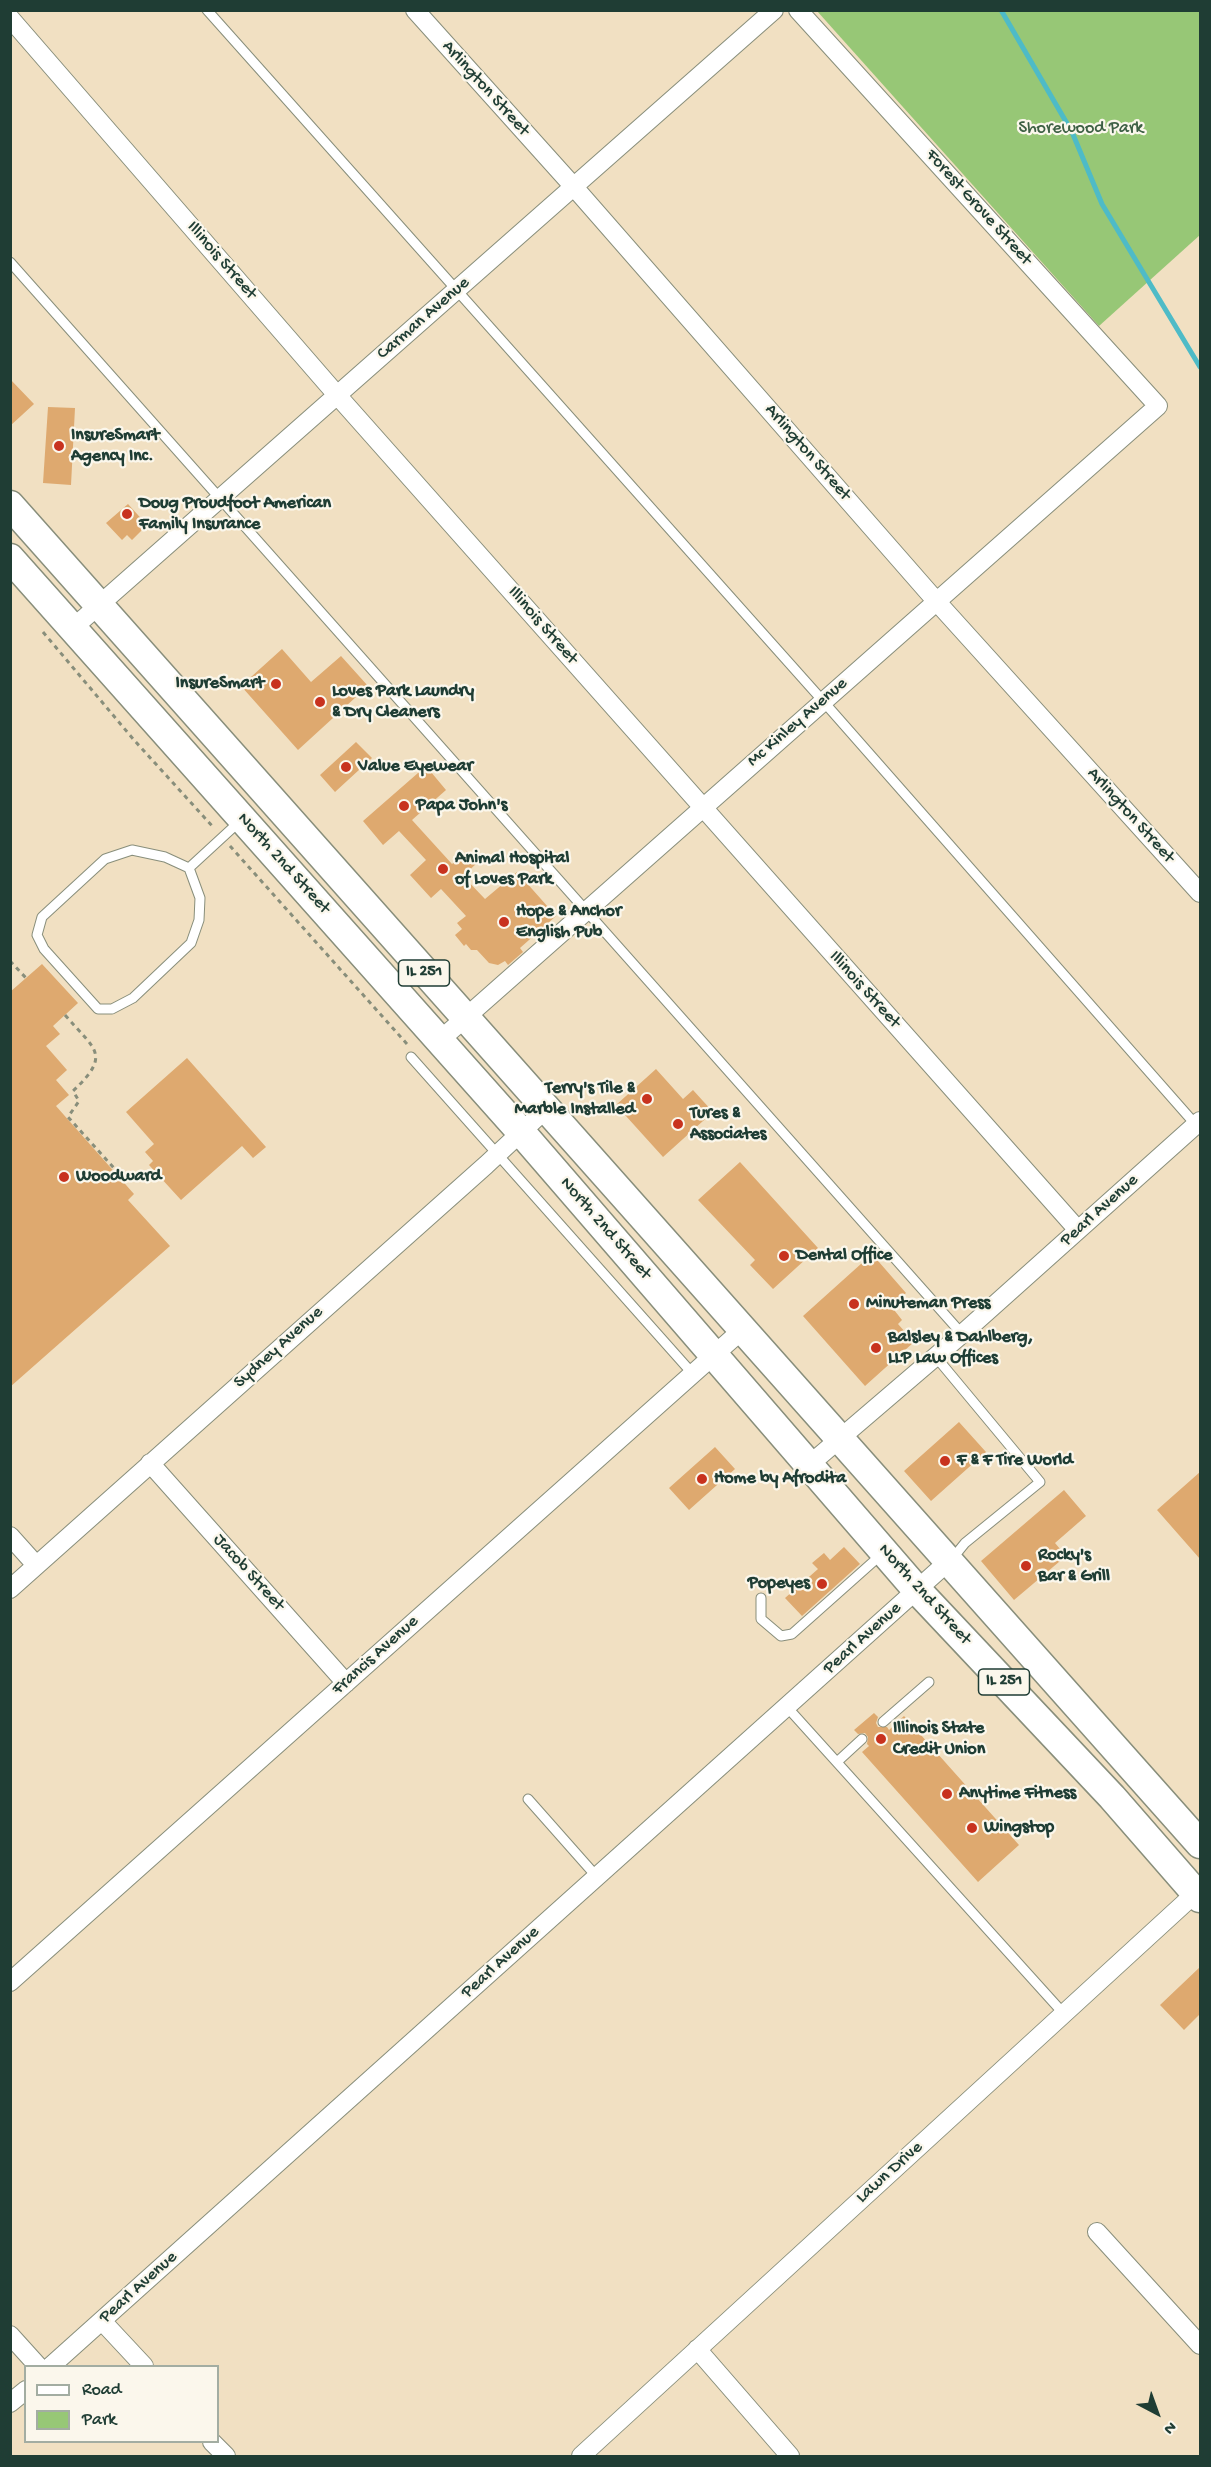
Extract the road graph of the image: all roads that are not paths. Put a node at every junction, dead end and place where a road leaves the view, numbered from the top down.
1 (207, 10) edge
2 (415, 10) edge
3 (774, 10) edge
4 (798, 10) edge
5 (10, 18) edge
6 (574, 188) junction
7 (10, 262) edge
8 (458, 290) junction
9 (338, 395) junction
10 (1158, 406) joint
11 (222, 498) junction
12 (10, 505) edge
13 (10, 558) edge
14 (937, 602) junction
15 (99, 606) junction
16 (73, 628) junction
17 (823, 701) junction
18 (702, 808) junction
19 (233, 828) junction
20 (189, 868) junction
21 (1200, 893) edge
22 (586, 910) junction
23 (465, 1018) junction
24 (440, 1041) junction
25 (411, 1057) dead end
26 (547, 1108) junction
27 (1198, 1123) edge
28 (521, 1132) junction
29 (498, 1153) junction
30 (1078, 1230) junction
31 (742, 1330) junction
32 (962, 1334) junction
33 (714, 1355) junction
34 (936, 1357) junction
35 (692, 1373) junction
36 (841, 1437) junction
37 (150, 1463) junction
38 (809, 1465) junction
39 (10, 1536) edge
40 (884, 1552) junction
41 (950, 1560) junction
42 (36, 1565) junction
43 (10, 1589) edge
44 (917, 1590) junction
45 (761, 1598) dead end
46 (929, 1682) dead end
47 (345, 1683) junction
48 (787, 1707) junction
49 (883, 1722) dead end
50 (862, 1739) dead end
51 (837, 1762) junction
52 (528, 1799) dead end
53 (1200, 1844) edge
54 (597, 1877) junction
55 (1199, 1893) edge
56 (10, 1982) edge
57 (1064, 2014) junction
58 (1097, 2232) dead end
59 (102, 2321) junction
60 (10, 2335) edge
61 (1200, 2345) edge
62 (697, 2349) junction
63 (36, 2365) edge
64 (53, 2365) edge
65 (142, 2365) edge
66 (24, 2392) edge
67 (10, 2403) edge
68 (213, 2443) edge
69 (226, 2457) edge
70 (581, 2457) edge
71 (790, 2457) edge

1 - 8 lane
2 - 6 street, Arlington Street
3 - 6 street, Carman Avenue
4 - 10 street, Forest Grove Street
5 - 9 street, Illinois Street
6 - 8 street, Carman Avenue
6 - 14 street, Arlington Street
7 - 11 lane
8 - 9 street, Carman Avenue
8 - 17 lane
9 - 11 street, Carman Avenue
9 - 18 street, Illinois Street
10 - 14 street, Mc Kinley Avenue
11 - 15 street, Carman Avenue
11 - 22 lane
12 - 15 main road, North 2nd Street / IL 251
13 - 16 main road, North 2nd Street / IL 251
14 - 17 street, Mc Kinley Avenue
14 - 21 street, Arlington Street
15 - 16 street, Carman Avenue
15 - 23 main road, North 2nd Street / IL 251
16 - 19 main road, North 2nd Street / IL 251
17 - 18 street, Mc Kinley Avenue
17 - 27 lane
18 - 22 street, Mc Kinley Avenue
18 - 30 street, Illinois Street
19 - 20 lane
19 - 24 main road, North 2nd Street / IL 251
20 - 20 lane
22 - 23 street, Mc Kinley Avenue
22 - 32 lane
23 - 24 street, Mc Kinley Avenue
23 - 26 main road, North 2nd Street / IL 251
24 - 28 main road, North 2nd Street / IL 251
25 - 29 lane
26 - 28 street, Sydney Avenue
26 - 31 main road, North 2nd Street / IL 251
27 - 30 street, Pearl Avenue
28 - 29 street, Sydney Avenue
28 - 33 main road, North 2nd Street / IL 251
29 - 35 lane
29 - 37 street, Sydney Avenue
30 - 32 street, Pearl Avenue
31 - 33 street, Francis Avenue
31 - 36 main road, North 2nd Street / IL 251
32 - 34 street, Pearl Avenue
33 - 35 street, Francis Avenue
33 - 38 main road, North 2nd Street / IL 251
34 - 36 street, Pearl Avenue
34 - 41 lane
35 - 47 street, Francis Avenue
36 - 38 street, Pearl Avenue
36 - 41 main road, North 2nd Street / IL 251
37 - 42 street, Sydney Avenue
37 - 47 street, Jacob Street
38 - 40 main road, North 2nd Street / IL 251
39 - 42 street
40 - 44 main road, North 2nd Street / IL 251
40 - 45 lane
41 - 44 street, Pearl Avenue
41 - 53 main road, North 2nd Street / IL 251
42 - 43 street, Sydney Avenue
44 - 48 street, Pearl Avenue
44 - 55 main road, North 2nd Street / IL 251
46 - 49 lane
47 - 56 street, Francis Avenue
48 - 51 lane
48 - 54 street, Pearl Avenue
50 - 51 lane
51 - 57 lane
52 - 54 lane
54 - 59 street, Pearl Avenue
55 - 57 street, Lawn Drive
57 - 62 street, Lawn Drive
58 - 61 street
59 - 64 street, Pearl Avenue
59 - 65 street
60 - 63 street
62 - 70 street, Lawn Drive
62 - 71 street
66 - 67 street
68 - 69 street

